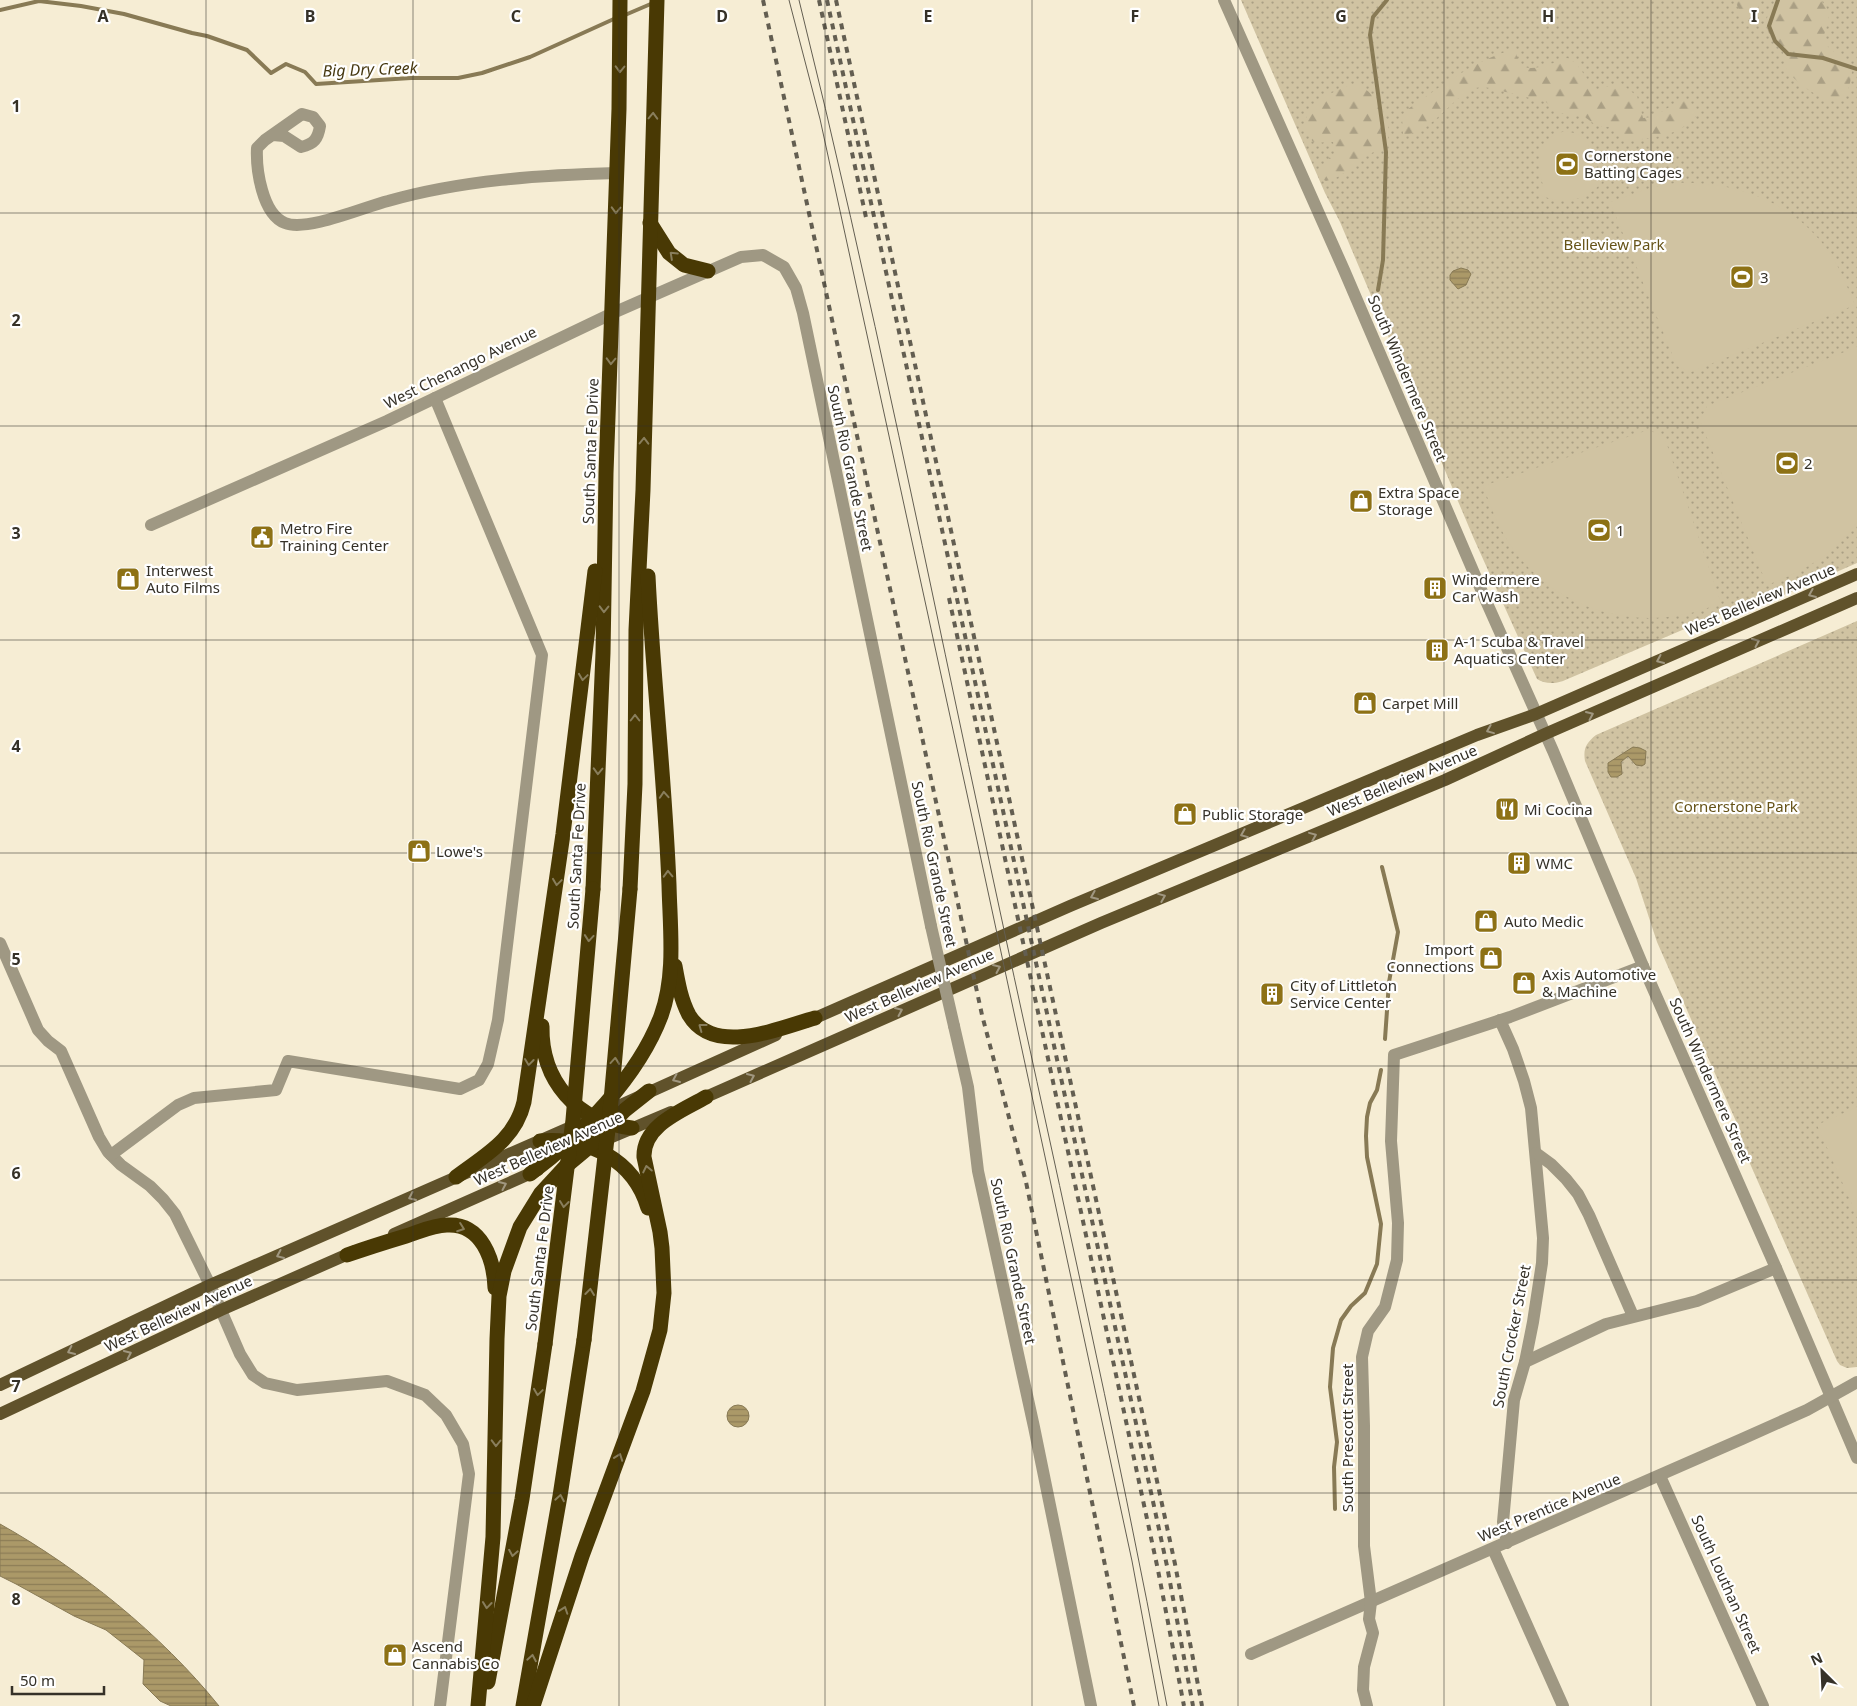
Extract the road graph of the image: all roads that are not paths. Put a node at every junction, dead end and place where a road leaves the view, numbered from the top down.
1 (620, 0) edge
2 (1224, 0) edge
3 (657, 5) edge
4 (273, 135) dead end
5 (617, 173) junction
6 (650, 223) junction
7 (784, 267) joint
8 (708, 271) junction
9 (648, 297) junction
10 (613, 313) junction
11 (435, 398) junction
12 (606, 472) junction
13 (643, 490) junction
14 (151, 525) dead end
15 (1857, 574) edge
16 (1857, 598) edge
17 (1536, 714) junction
18 (1545, 734) junction
19 (0, 943) edge
20 (671, 945) junction
21 (1643, 966) junction
22 (543, 979) junction
23 (815, 1018) junction
24 (1500, 1020) junction
25 (649, 1091) junction
26 (706, 1097) junction
27 (594, 1117) junction
28 (610, 1124) junction
29 (632, 1128) junction
30 (540, 1141) junction
31 (571, 1141) junction
32 (589, 1147) junction
33 (1536, 1153) junction
34 (111, 1155) junction
35 (530, 1174) junction
36 (456, 1177) junction
37 (347, 1255) junction
38 (1776, 1268) junction
39 (210, 1286) junction
40 (221, 1310) junction
41 (1633, 1316) junction
42 (497, 1339) junction
43 (654, 1355) junction
44 (1524, 1362) junction
45 (1857, 1382) edge
46 (0, 1385) edge
47 (1830, 1397) junction
48 (0, 1414) edge
49 (1857, 1458) edge
50 (1660, 1476) junction
51 (1507, 1543) junction
52 (1493, 1549) junction
53 (1370, 1602) junction
54 (1251, 1654) dead end
55 (440, 1706) edge
56 (478, 1706) edge
57 (484, 1706) edge
58 (523, 1706) edge
59 (533, 1706) edge
60 (1091, 1706) edge
61 (1367, 1706) edge
62 (1563, 1706) edge
63 (1763, 1706) edge

1 -> 5 highway, South Santa Fe Drive
2 - 17 street, South Windermere Street
6 -> 3 highway
4 - 5 street
5 -> 10 highway, South Santa Fe Drive
8 -> 6 highway
6 - 9 highway
7 - 8 street, West Chenango Avenue
7 - 60 street, South Rio Grande Street, bridge
8 - 9 street, West Chenango Avenue
9 - 10 street, West Chenango Avenue
13 -> 9 highway
10 - 11 street, West Chenango Avenue
10 -> 12 highway, South Santa Fe Drive
11 - 14 street, West Chenango Avenue
11 - 34 street
12 -> 22 highway
12 -> 57 highway, South Santa Fe Drive, bridge
20 -> 13 highway
58 -> 13 highway, bridge
15 -> 17 main road, West Belleview Avenue
18 -> 16 main road, West Belleview Avenue
17 - 18 street, South Windermere Street
17 -> 23 main road, West Belleview Avenue
18 - 21 street, South Windermere Street
26 -> 18 main road, West Belleview Avenue
19 - 34 street
23 -> 20 highway
20 - 27 highway
21 - 24 street
21 - 38 street, South Windermere Street
22 - 27 highway
22 -> 36 highway
23 -> 25 main road, West Belleview Avenue
24 - 33 street, South Crocker Street
24 - 53 street, South Prescott Street
25 - 27 main road, West Belleview Avenue
25 - 28 highway
26 - 29 main road, West Belleview Avenue
43 -> 26 highway
27 - 28 highway
27 - 30 main road, West Belleview Avenue
27 - 31 highway
28 - 29 highway
28 - 32 highway
29 - 32 main road, West Belleview Avenue
30 - 31 highway
30 - 36 main road, West Belleview Avenue
31 - 32 highway
31 - 35 highway
32 - 35 main road, West Belleview Avenue
32 - 42 highway
32 - 43 highway
33 - 41 street
33 - 44 street, South Crocker Street
34 - 39 street
37 -> 35 main road, West Belleview Avenue
36 -> 39 main road, West Belleview Avenue
37 - 40 main road, West Belleview Avenue
37 -> 42 highway
38 - 41 street
38 - 47 street, South Windermere Street
39 - 40 street
39 -> 46 main road, West Belleview Avenue
48 -> 40 main road, West Belleview Avenue
40 - 55 street
41 - 44 street
42 -> 56 highway
59 -> 43 highway
44 - 51 street, South Crocker Street
45 - 47 street, West Prentice Avenue
47 - 49 street, South Windermere Street
47 - 50 street, West Prentice Avenue
50 - 51 street, West Prentice Avenue
50 - 63 street, South Louthan Street
51 - 52 street, West Prentice Avenue
52 - 53 street, West Prentice Avenue
52 - 62 street
53 - 54 street, West Prentice Avenue
53 - 61 street, South Prescott Street

